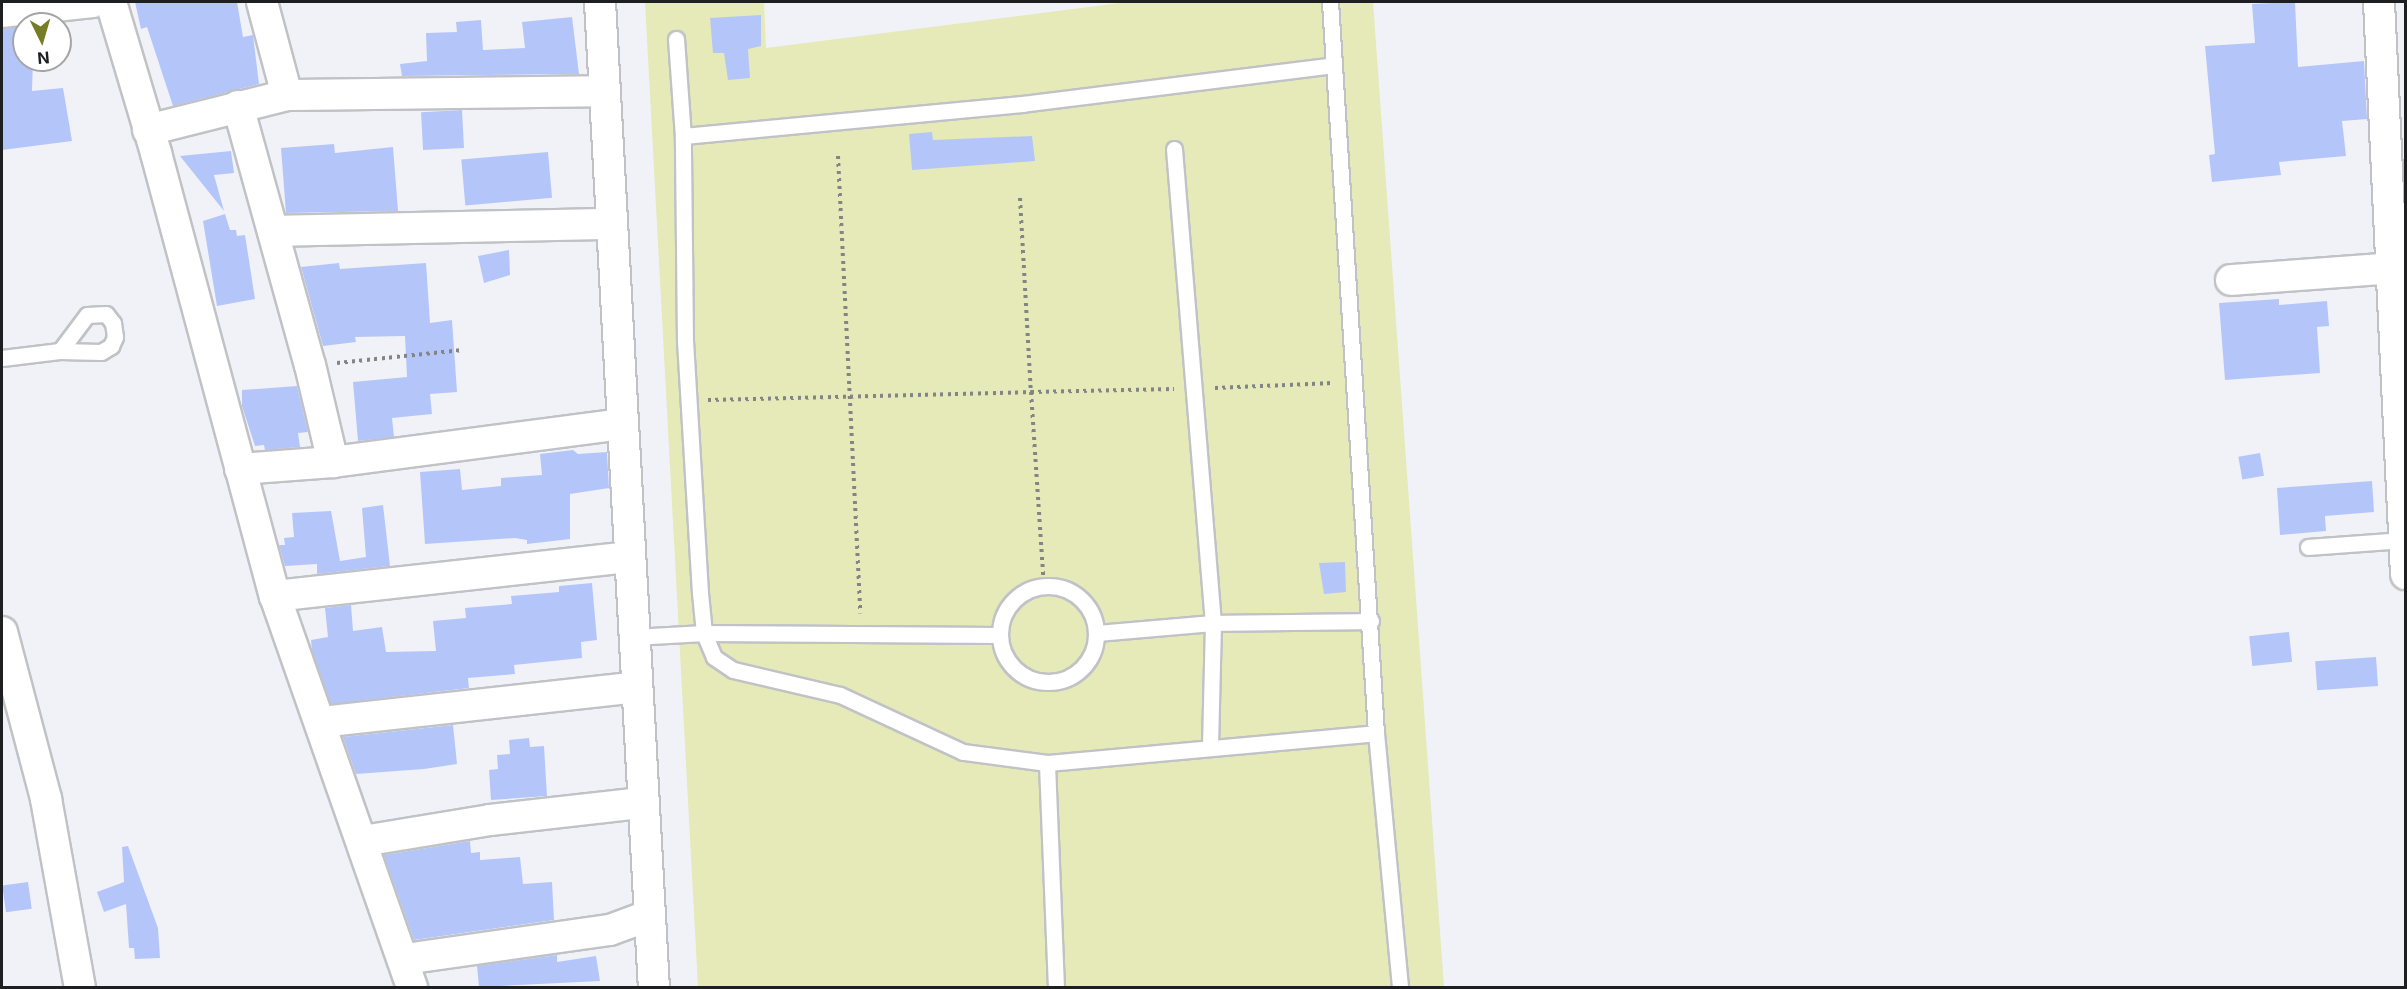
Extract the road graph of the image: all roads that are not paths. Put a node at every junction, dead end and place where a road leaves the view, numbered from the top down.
1 (59, 2) edge
2 (93, 2) edge
3 (111, 2) edge
4 (262, 2) edge
5 (600, 2) edge
6 (1330, 2) edge
7 (2379, 2) edge
8 (2, 12) edge
9 (676, 39) dead end
10 (1333, 64) junction
11 (605, 91) junction
12 (287, 95) junction
13 (238, 106) junction
14 (148, 130) junction
15 (683, 136) junction
16 (1174, 149) dead end
17 (612, 224) junction
18 (273, 231) junction
19 (2394, 268) junction
20 (2231, 280) dead end
21 (60, 351) dead end
22 (2, 358) edge
23 (622, 423) junction
24 (2402, 440) edge
25 (333, 462) junction
26 (240, 469) junction
27 (2403, 540) junction
28 (2308, 547) dead end
29 (629, 557) junction
30 (2406, 574) edge
31 (275, 596) junction
32 (1371, 621) junction
33 (1213, 624) junction
34 (2, 632) edge
35 (704, 633) junction
36 (1097, 633) junction
37 (999, 635) junction
38 (633, 637) junction
39 (636, 687) junction
40 (321, 722) junction
41 (1376, 733) junction
42 (1210, 748) junction
43 (1047, 763) junction
44 (642, 803) junction
45 (363, 841) junction
46 (648, 916) junction
47 (408, 973) edge
48 (80, 987) edge
49 (654, 987) edge
50 (1056, 987) edge
51 (1400, 987) edge

1 - 2 street
1 - 8 street
3 - 14 street
4 - 12 street
5 - 11 street
6 - 10 lane
7 - 19 street
9 - 15 lane
10 - 15 lane
10 - 32 lane
11 - 12 street
11 - 17 street
12 - 13 street
13 - 14 street
13 - 18 street
14 - 26 street
15 - 35 lane
16 - 33 lane
17 - 18 street
17 - 23 street
18 - 25 street
19 - 20 street
19 - 24 street
21 - 22 lane
23 - 25 street
23 - 29 street
24 - 27 street
25 - 26 street
26 - 31 street
27 - 28 lane
27 - 30 street
29 - 31 street
29 - 38 street
31 - 40 street
32 - 33 lane
32 - 41 lane
33 - 36 lane
33 - 42 lane
34 - 48 street
35 - 37 lane
35 - 38 lane
35 - 43 lane
36 - 37 lane
36 - 37 lane
38 - 39 street
39 - 40 street
39 - 44 street
40 - 45 street
41 - 42 lane
41 - 51 lane
42 - 43 lane
43 - 50 lane
44 - 45 street
44 - 46 street
45 - 47 street
46 - 47 street
46 - 49 street

